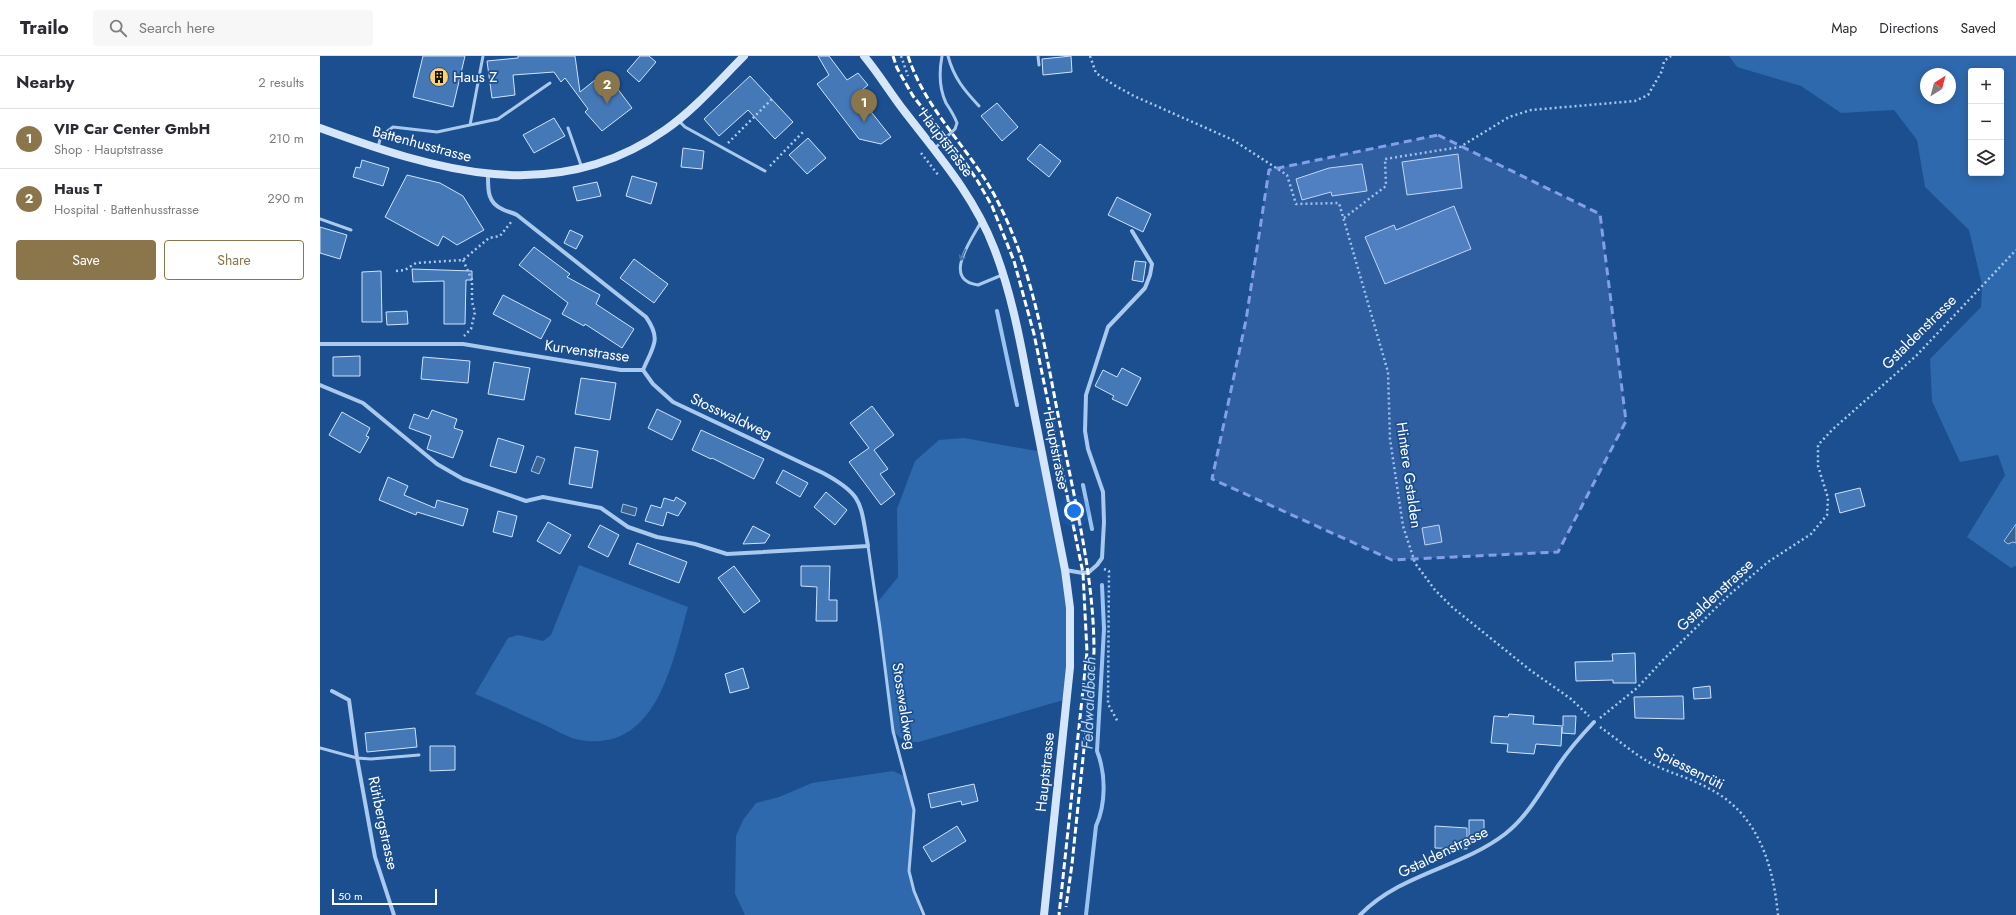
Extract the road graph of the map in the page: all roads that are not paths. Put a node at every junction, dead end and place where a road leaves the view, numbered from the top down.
1 (483, 56) edge
2 (744, 56) edge
3 (864, 56) edge
4 (873, 56) edge
5 (942, 56) edge
6 (948, 56) edge
7 (1038, 56) edge
8 (1039, 65) dead end
9 (876, 70) junction
10 (550, 83) dead end
11 (979, 106) dead end
12 (678, 120) junction
13 (470, 125) junction
14 (320, 128) edge
15 (568, 128) dead end
16 (378, 148) junction
17 (935, 148) junction
18 (582, 168) junction
19 (765, 171) road end
20 (488, 174) junction
21 (320, 219) edge
22 (981, 221) junction
23 (351, 230) dead end
24 (1132, 231) dead end
25 (1002, 275) junction
26 (320, 344) edge
27 (643, 370) junction
28 (320, 385) edge
29 (868, 546) junction
30 (1065, 570) junction
31 (332, 691) dead end
32 (1594, 722) road end
33 (320, 748) edge
34 (419, 755) dead end
35 (357, 758) junction
36 (394, 915) edge
37 (924, 915) edge
38 (1044, 915) edge
39 (1360, 915) edge

1 - 13 lane
2 - 12 street, Battenhusstrasse
3 - 9 street, Hauptstrasse
4 - 9 street
5 - 17 lane
6 - 11 lane
7 - 8 lane
9 - 17 street, Hauptstrasse
10 - 13 lane
12 - 18 street, Battenhusstrasse
12 - 19 lane
13 - 16 lane
14 - 16 street, Battenhusstrasse
15 - 18 lane
16 - 20 street, Battenhusstrasse
17 - 22 street, Hauptstrasse
18 - 20 street, Battenhusstrasse
20 - 27 street, Kurvenstrasse
21 - 23 lane
22 - 25 street, Hauptstrasse
22 -> 25 lane
24 - 30 street
25 - 30 street, Hauptstrasse
26 - 27 street, Kurvenstrasse
27 - 29 street, Stosswaldweg
28 - 29 street
29 - 37 lane, Stosswaldweg
30 - 38 street, Hauptstrasse
31 - 35 street, Rütibergstrasse
32 - 39 street, Gstaldenstrasse
33 - 35 lane
34 - 35 lane
35 - 36 street, Rütibergstrasse

